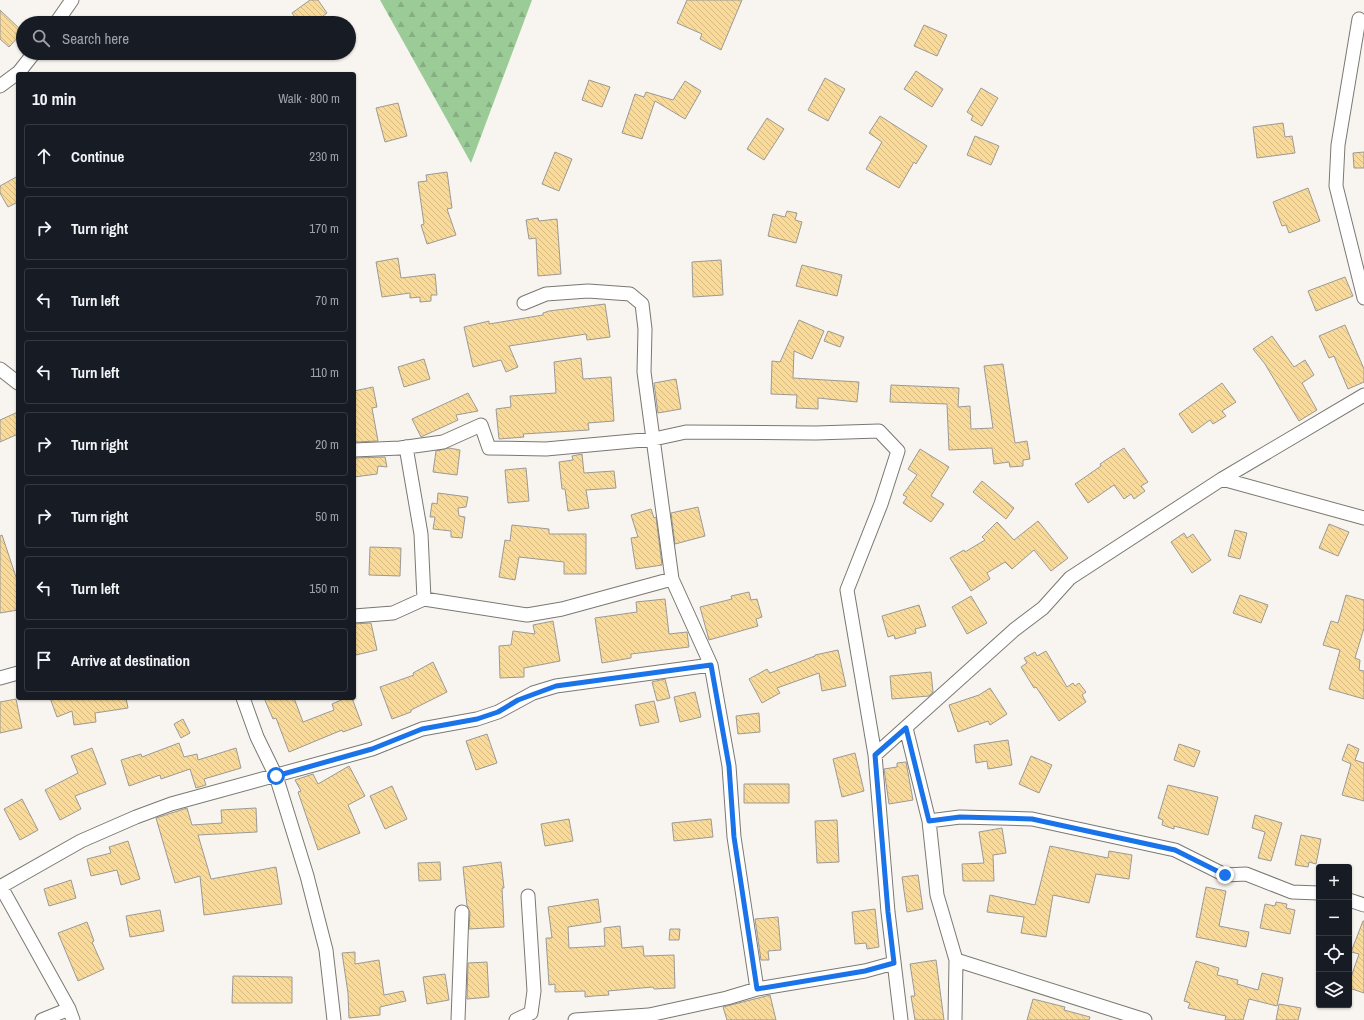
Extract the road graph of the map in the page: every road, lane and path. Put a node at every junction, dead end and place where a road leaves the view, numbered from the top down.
1 (72, 0) edge
2 (61, 16) edge
3 (1359, 19) dead end
4 (29, 60) edge
5 (21, 72) edge
6 (16, 76) edge
7 (0, 86) edge
8 (1364, 298) edge
9 (524, 303) dead end
10 (0, 369) edge
11 (16, 381) edge
12 (1364, 395) edge
13 (654, 439) junction
14 (406, 447) junction
15 (356, 450) edge
16 (1222, 479) junction
17 (1364, 518) edge
18 (672, 579) junction
19 (424, 599) junction
20 (356, 616) edge
21 (711, 665) junction
22 (16, 674) edge
23 (0, 678) edge
24 (244, 700) edge
25 (906, 728) junction
26 (875, 755) junction
27 (276, 776) junction
28 (929, 821) junction
29 (1, 887) edge
30 (1316, 893) edge
31 (528, 896) dead end
32 (1352, 901) edge
33 (1364, 905) edge
34 (462, 912) dead end
35 (956, 960) junction
36 (894, 963) junction
37 (757, 989) junction
38 (71, 1014) edge
39 (42, 1020) edge
40 (334, 1020) edge
41 (458, 1020) edge
42 (516, 1020) edge
43 (575, 1020) edge
44 (901, 1020) edge
45 (955, 1020) edge
46 (1145, 1020) edge

1 - 2 street
3 - 8 street
4 - 5 street
6 - 7 street
9 - 13 street
10 - 11 street
12 - 16 street
13 - 14 street
13 - 18 street
13 - 26 street
14 - 15 street
14 - 19 street
16 - 17 street
16 - 25 street
18 - 19 street
18 - 21 street
19 - 20 street
21 - 27 street
21 - 37 street
22 - 23 street
24 - 27 street
25 - 26 street
25 - 28 street
26 - 36 street
27 - 29 street
27 - 40 street
28 - 30 street
28 - 35 street
29 - 38 street
31 - 42 street
32 - 33 street
34 - 41 street
35 - 45 street
35 - 46 street
36 - 37 street
36 - 44 street
37 - 43 street
38 - 39 street

